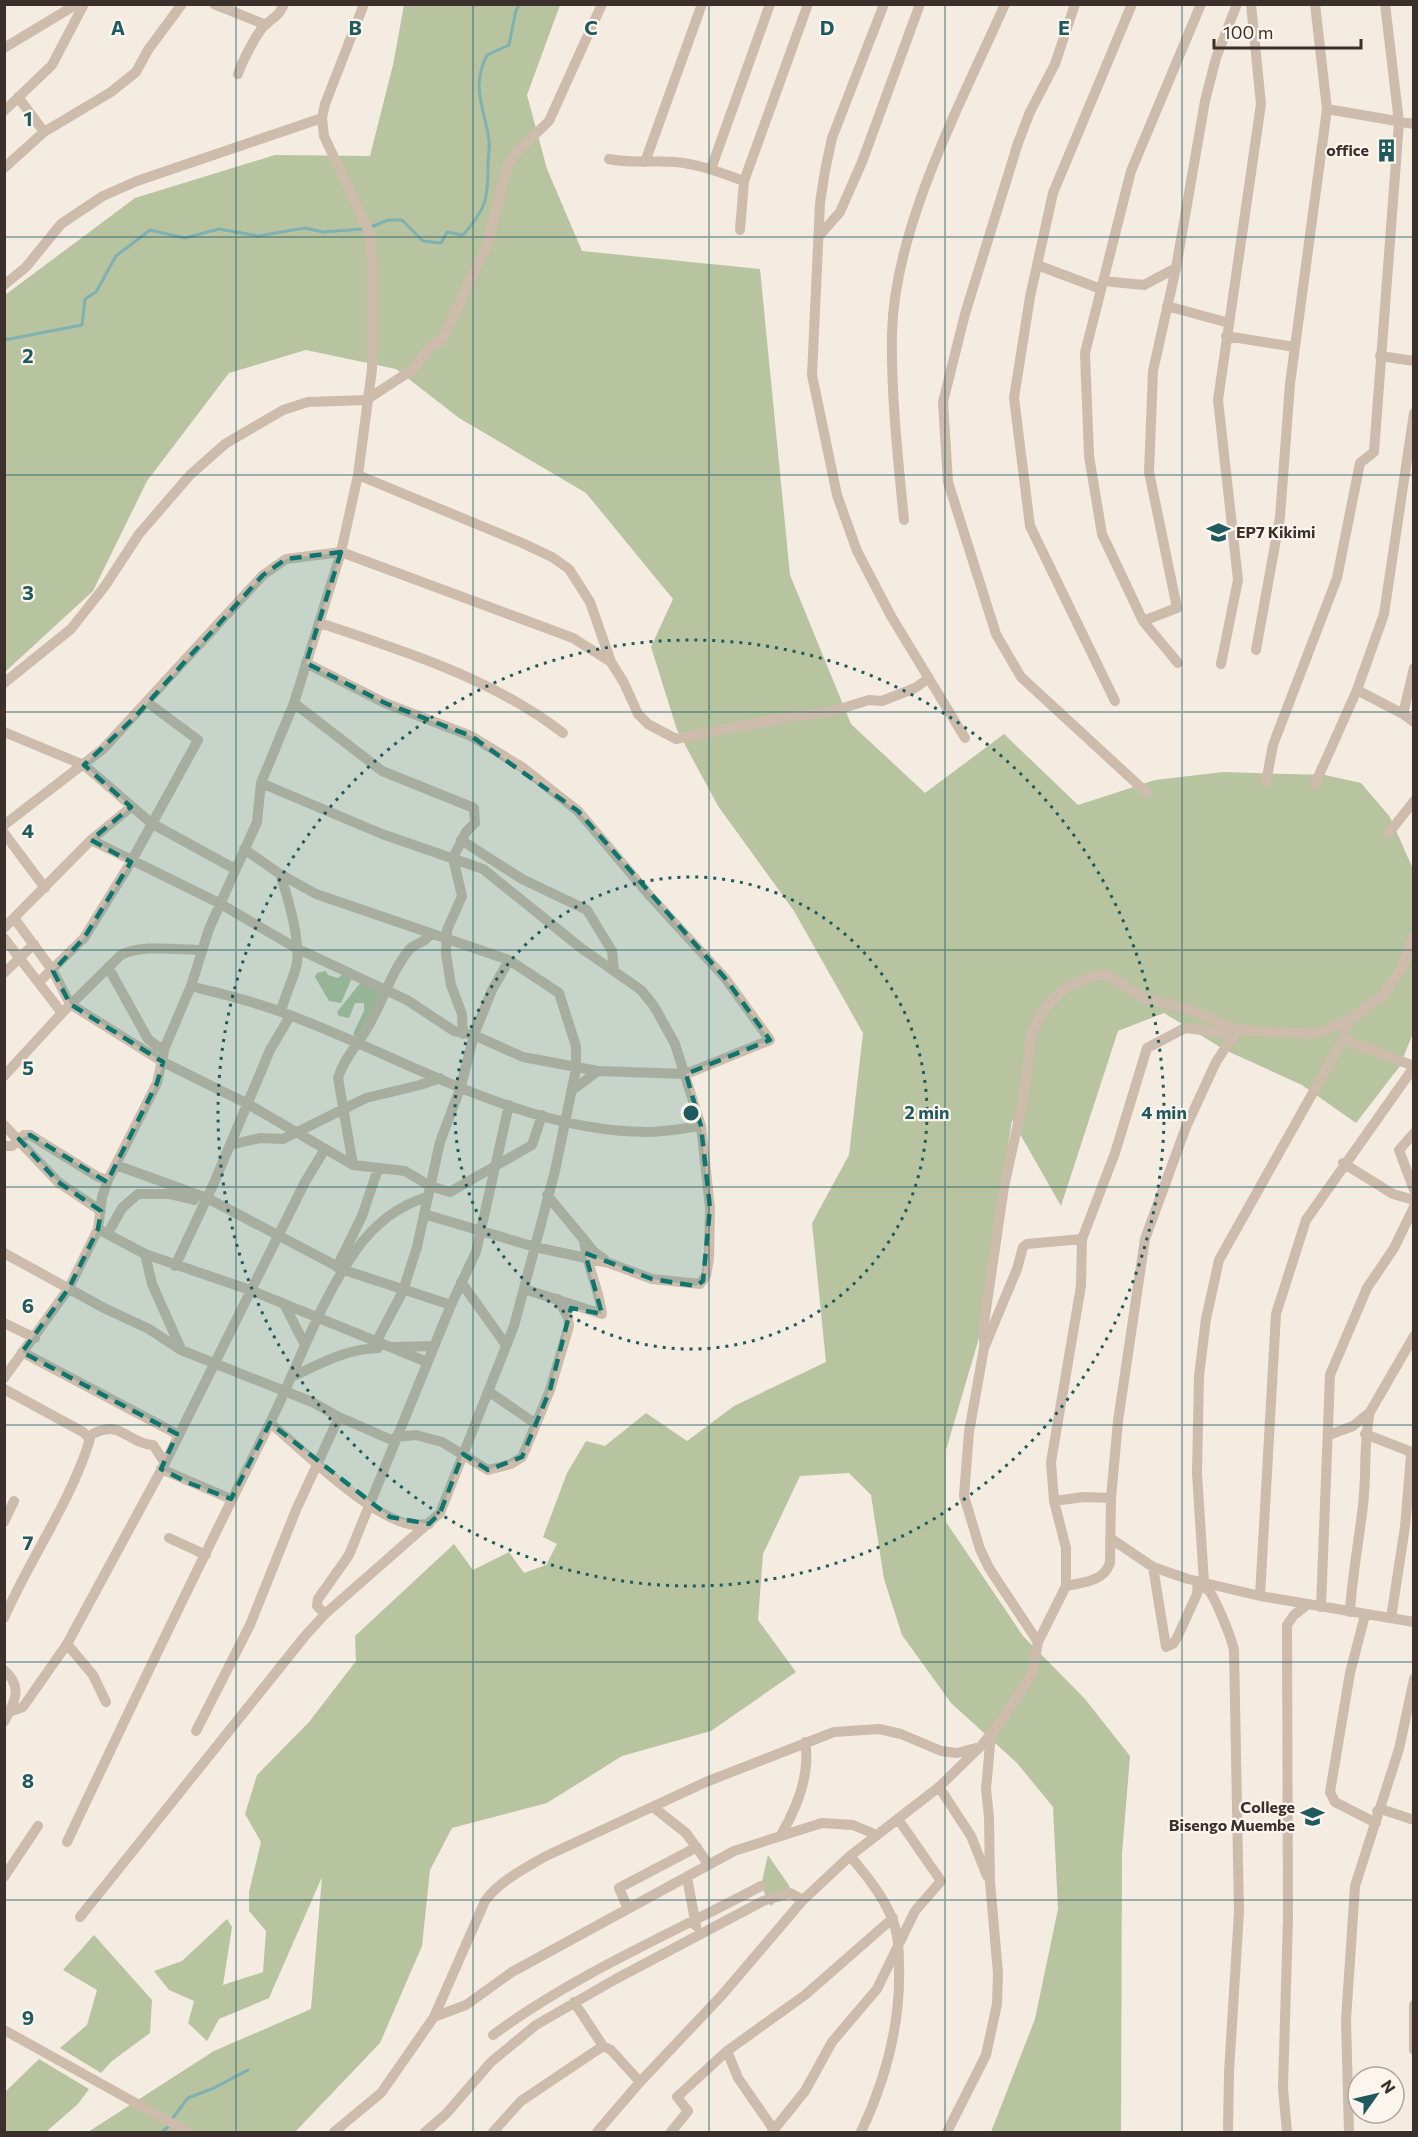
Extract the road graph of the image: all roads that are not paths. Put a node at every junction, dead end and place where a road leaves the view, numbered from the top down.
1 (77, 4) edge
2 (84, 4) edge
3 (182, 4) edge
4 (214, 4) edge
5 (284, 4) edge
6 (364, 4) edge
7 (602, 4) edge
8 (702, 4) edge
9 (770, 4) edge
10 (808, 4) edge
11 (884, 4) edge
12 (920, 4) edge
13 (1005, 4) edge
14 (1075, 4) edge
15 (1132, 4) edge
16 (1201, 4) edge
17 (1237, 4) edge
18 (1251, 4) edge
19 (1315, 4) edge
20 (1385, 4) edge
21 (266, 25) junction
22 (4, 48) edge
23 (238, 74) dead end
24 (18, 97) junction
25 (1327, 109) junction
26 (4, 111) edge
27 (322, 118) junction
28 (1399, 122) junction
29 (1413, 124) edge
30 (45, 132) junction
31 (609, 159) dead end
32 (645, 162) junction
33 (4, 168) edge
34 (711, 169) junction
35 (744, 181) junction
36 (740, 230) dead end
37 (819, 236) junction
38 (1037, 265) junction
39 (1176, 268) junction
40 (4, 285) edge
41 (1102, 285) junction
42 (1167, 306) junction
43 (1229, 323) junction
44 (1226, 336) junction
45 (1295, 347) junction
46 (1380, 356) junction
47 (1413, 361) edge
48 (366, 400) junction
49 (1413, 413) edge
50 (358, 475) junction
51 (904, 520) dead end
52 (341, 552) junction
53 (1143, 621) junction
54 (320, 623) junction
55 (1256, 650) dead end
56 (611, 662) junction
57 (306, 663) junction
58 (1178, 663) dead end
59 (1221, 664) dead end
60 (1413, 668) edge
61 (929, 678) junction
62 (4, 683) edge
63 (1357, 690) junction
64 (1115, 701) dead end
65 (147, 702) junction
66 (294, 703) junction
67 (1403, 714) junction
68 (1413, 722) edge
69 (4, 732) edge
70 (563, 733) dead end
71 (965, 738) dead end
72 (84, 765) junction
73 (1266, 782) dead end
74 (261, 783) junction
75 (1315, 784) dead end
76 (1147, 793) dead end
77 (1413, 801) edge
78 (132, 807) junction
79 (151, 823) junction
80 (4, 825) edge
81 (4, 833) edge
82 (1388, 834) dead end
83 (91, 840) junction
84 (462, 840) junction
85 (244, 849) junction
86 (453, 858) junction
87 (131, 862) junction
88 (235, 869) junction
89 (280, 874) junction
90 (45, 888) junction
91 (219, 903) junction
92 (14, 918) junction
93 (4, 928) edge
94 (430, 933) junction
95 (1413, 935) edge
96 (4, 938) edge
97 (447, 938) junction
98 (34, 944) junction
99 (296, 948) junction
100 (202, 950) junction
101 (21, 957) junction
102 (508, 960) junction
103 (108, 967) junction
104 (53, 971) junction
105 (614, 971) junction
106 (4, 973) edge
107 (40, 981) junction
108 (191, 986) junction
109 (386, 992) junction
110 (70, 1004) junction
111 (62, 1013) junction
112 (285, 1014) junction
113 (1350, 1019) junction
114 (1236, 1032) junction
115 (463, 1034) junction
116 (474, 1035) junction
117 (1343, 1039) junction
118 (357, 1043) junction
119 (165, 1047) junction
120 (163, 1062) junction
121 (1413, 1066) edge
122 (576, 1068) junction
123 (598, 1071) junction
124 (686, 1074) junction
125 (4, 1076) edge
126 (440, 1078) junction
127 (460, 1086) junction
128 (571, 1091) junction
129 (246, 1103) junction
130 (509, 1105) junction
131 (343, 1110) junction
132 (542, 1115) junction
133 (566, 1121) junction
134 (4, 1125) edge
135 (702, 1126) junction
136 (296, 1132) junction
137 (1413, 1133) edge
138 (19, 1139) junction
139 (230, 1144) junction
140 (4, 1146) edge
141 (325, 1149) junction
142 (1343, 1163) junction
143 (116, 1165) junction
144 (352, 1165) junction
145 (495, 1165) junction
146 (378, 1169) junction
147 (108, 1180) junction
148 (1413, 1190) edge
149 (428, 1192) junction
150 (547, 1195) junction
151 (205, 1197) junction
152 (1413, 1200) edge
153 (1413, 1207) edge
154 (101, 1211) junction
155 (424, 1214) junction
156 (481, 1230) junction
157 (103, 1231) junction
158 (279, 1234) junction
159 (584, 1239) junction
160 (1082, 1239) junction
161 (535, 1247) junction
162 (4, 1252) edge
163 (145, 1254) junction
164 (585, 1258) junction
165 (609, 1263) junction
166 (175, 1266) junction
167 (341, 1268) junction
168 (461, 1282) junction
169 (69, 1288) junction
170 (524, 1289) junction
171 (250, 1290) junction
172 (403, 1291) junction
173 (558, 1299) junction
174 (284, 1305) junction
175 (451, 1305) junction
176 (318, 1318) junction
177 (4, 1323) edge
178 (1413, 1336) edge
179 (35, 1338) junction
180 (304, 1343) junction
181 (506, 1345) junction
182 (374, 1346) junction
183 (434, 1346) junction
184 (388, 1347) junction
185 (984, 1348) junction
186 (181, 1350) junction
187 (22, 1352) junction
188 (427, 1362) junction
189 (213, 1365) junction
190 (291, 1377) junction
191 (4, 1378) edge
192 (4, 1389) edge
193 (285, 1391) junction
194 (488, 1391) junction
195 (1370, 1412) junction
196 (339, 1417) junction
197 (270, 1423) junction
198 (536, 1424) junction
199 (177, 1434) junction
200 (1365, 1434) junction
201 (1329, 1435) junction
202 (89, 1436) junction
203 (395, 1439) junction
204 (463, 1454) junction
205 (318, 1463) junction
206 (163, 1466) junction
207 (231, 1498) junction
208 (1111, 1498) junction
209 (14, 1501) dead end
210 (1054, 1501) junction
211 (370, 1504) junction
212 (4, 1522) edge
213 (429, 1524) junction
214 (169, 1538) dead end
215 (1110, 1538) junction
216 (206, 1555) junction
217 (1153, 1567) junction
218 (1201, 1584) junction
219 (1066, 1586) junction
220 (1260, 1596) junction
221 (1308, 1604) junction
222 (1321, 1607) junction
223 (1350, 1612) junction
224 (325, 1614) junction
225 (1365, 1615) junction
226 (4, 1618) edge
227 (1391, 1618) junction
228 (1413, 1622) edge
229 (1038, 1642) junction
230 (67, 1644) junction
231 (4, 1670) edge
232 (1413, 1678) edge
233 (106, 1702) dead end
234 (7, 1717) edge
235 (1409, 1725) edge
236 (196, 1731) dead end
237 (991, 1734) junction
238 (804, 1742) junction
239 (981, 1746) junction
240 (939, 1787) junction
241 (653, 1807) junction
242 (1381, 1809) junction
243 (1363, 1814) junction
244 (898, 1819) junction
245 (1413, 1820) edge
246 (1376, 1823) junction
247 (38, 1826) dead end
248 (781, 1835) junction
249 (878, 1835) junction
250 (67, 1842) dead end
251 (697, 1847) junction
252 (850, 1856) junction
253 (709, 1865) junction
254 (4, 1877) edge
255 (687, 1877) junction
256 (990, 1882) junction
257 (761, 1886) dead end
258 (803, 1900) junction
259 (628, 1909) junction
260 (80, 1917) dead end
261 (893, 1918) junction
262 (696, 1921) junction
263 (696, 1935) junction
264 (899, 1949) junction
265 (574, 2002) junction
266 (1413, 2005) edge
267 (434, 2017) junction
268 (4, 2030) edge
269 (493, 2035) dead end
270 (603, 2046) junction
271 (1413, 2050) edge
272 (727, 2051) junction
273 (640, 2082) junction
274 (773, 2131) edge
275 (600, 2132) edge
276 (188, 2133) edge
277 (334, 2133) edge
278 (425, 2133) edge
279 (493, 2133) edge
280 (671, 2133) edge
281 (861, 2133) edge
282 (947, 2133) edge
283 (1228, 2133) edge
284 (1287, 2133) edge
285 (1348, 2133) edge

1 - 22 street
2 - 24 street
3 - 30 street
4 - 21 street
5 - 21 street
6 - 27 street
7 - 48 street
8 - 32 street
9 - 34 street
10 - 35 street
11 - 37 street
12 - 37 street
13 - 51 street
14 - 76 street
15 - 38 street
16 - 41 street
17 - 39 street
18 - 43 street
19 - 25 street
20 - 28 street
21 - 23 street
24 - 26 street
24 - 30 street
25 - 28 street
25 - 45 street
27 - 40 street
27 - 48 street
28 - 29 street
28 - 46 street
30 - 33 street
31 - 32 street
32 - 34 street
34 - 35 street
35 - 36 street
37 - 61 street
38 - 41 street
38 - 64 street
39 - 41 street
39 - 42 street
41 - 53 street
42 - 43 street
42 - 53 street
43 - 44 street
44 - 45 street
44 - 59 street
45 - 55 street
46 - 47 street
46 - 73 street
48 - 50 street
48 - 62 street
49 - 63 street
50 - 52 street
50 - 56 street
52 - 54 street
52 - 56 street
52 - 65 street
53 - 58 street
54 - 57 street
54 - 70 street
56 - 61 street
57 - 66 street
57 - 124 street
60 - 67 street
61 - 71 street
63 - 67 street
63 - 75 street
65 - 72 street
65 - 79 street
66 - 74 street
66 - 84 street
67 - 68 street
69 - 72 street
72 - 78 street
72 - 80 street
74 - 85 street
74 - 86 street
77 - 82 street
78 - 79 street
78 - 83 street
79 - 87 street
79 - 88 street
81 - 90 street
83 - 87 street
83 - 90 street
84 - 86 street
84 - 105 street
85 - 88 street
85 - 89 street
86 - 97 street
86 - 105 street
87 - 91 street
87 - 104 street
88 - 91 street
89 - 94 street
89 - 99 street
90 - 92 street
91 - 99 street
91 - 100 street
92 - 93 street
92 - 98 street
94 - 97 street
94 - 109 street
95 - 113 street
96 - 101 street
97 - 102 street
97 - 115 street
98 - 101 street
98 - 104 street
99 - 109 street
99 - 112 street
100 - 103 street
100 - 108 street
101 - 106 street
101 - 107 street
102 - 116 street
102 - 122 street
103 - 110 street
103 - 119 street
104 - 107 street
104 - 110 street
105 - 124 street
107 - 111 street
108 - 112 street
108 - 119 street
109 - 115 street
109 - 118 street
110 - 111 street
110 - 120 street
111 - 125 street
112 - 118 street
112 - 129 street
113 - 114 street
113 - 117 street
114 - 160 street
114 - 185 street
114 - 208 street
115 - 116 street
116 - 122 street
116 - 127 street
117 - 121 street
117 - 218 street
118 - 126 street
118 - 131 street
119 - 120 street
120 - 129 street
120 - 143 street
121 - 142 street
122 - 123 street
122 - 128 street
123 - 124 street
123 - 128 street
124 - 135 street
126 - 127 street
126 - 131 street
127 - 130 street
127 - 149 street
128 - 133 street
129 - 136 street
129 - 139 street
130 - 132 street
130 - 145 street
131 - 136 street
131 - 144 street
132 - 133 street
132 - 145 street
133 - 135 street
133 - 150 street
134 - 138 street
135 - 165 street
136 - 139 street
136 - 141 street
137 - 148 street
138 - 140 street
138 - 147 street
138 - 154 street
139 - 151 street
141 - 144 street
141 - 158 street
142 - 152 street
142 - 220 street
143 - 147 street
143 - 151 street
144 - 146 street
145 - 149 street
145 - 156 street
146 - 149 street
146 - 167 street
147 - 154 street
149 - 155 street
149 - 167 street
150 - 159 street
150 - 161 street
151 - 157 street
151 - 158 street
151 - 166 street
153 - 201 street
154 - 157 street
155 - 156 street
155 - 172 street
156 - 161 street
156 - 168 street
157 - 163 street
157 - 169 street
158 - 167 street
158 - 171 street
159 - 164 street
159 - 165 street
160 - 185 street
160 - 210 street
161 - 164 street
161 - 170 street
162 - 169 street
163 - 166 street
163 - 186 street
164 - 165 street
164 - 173 street
166 - 171 street
167 - 172 street
167 - 176 street
168 - 175 street
168 - 181 street
169 - 179 street
169 - 186 street
170 - 173 street
170 - 181 street
171 - 174 street
171 - 189 street
172 - 175 street
172 - 182 street
173 - 198 street
174 - 176 street
174 - 180 street
175 - 183 street
176 - 180 street
176 - 182 street
177 - 179 street
178 - 195 street
179 - 187 street
180 - 190 street
181 - 194 street
182 - 184 street
182 - 190 street
183 - 184 street
183 - 188 street
184 - 188 street
185 - 229 street
186 - 189 street
187 - 191 street
187 - 199 street
188 - 203 street
189 - 193 street
189 - 199 street
190 - 193 street
192 - 202 street
193 - 196 street
193 - 197 street
194 - 198 street
194 - 204 street
195 - 200 street
195 - 201 street
196 - 203 street
196 - 205 street
197 - 205 street
197 - 207 street
198 - 204 street
199 - 206 street
200 - 223 street
200 - 227 street
201 - 222 street
202 - 206 street
202 - 226 street
203 - 204 street
203 - 211 street
204 - 213 street
205 - 211 street
205 - 236 street
206 - 207 street
206 - 230 street
207 - 216 street
208 - 210 street
208 - 215 street
209 - 212 street
210 - 219 street
211 - 213 street
211 - 224 street
213 - 224 street
214 - 216 street
215 - 217 street
215 - 219 street
216 - 250 street
217 - 218 street
217 - 218 street
218 - 220 street
218 - 283 street
219 - 229 street
220 - 221 street
221 - 222 street
221 - 284 street
222 - 223 street
223 - 225 street
224 - 260 street
225 - 227 street
225 - 243 street
227 - 228 street
229 - 237 street
230 - 233 street
230 - 234 street
231 - 234 street
232 - 235 street
235 - 242 street
237 - 239 street
237 - 256 street
238 - 239 street
238 - 241 street
238 - 248 street
239 - 240 street
240 - 244 street
240 - 256 street
241 - 251 street
241 - 267 street
242 - 243 street
242 - 245 street
242 - 246 street
243 - 246 street
244 - 249 street
244 - 264 street
246 - 285 street
247 - 254 street
248 - 249 street
248 - 253 street
249 - 252 street
251 - 253 street
251 - 259 street
252 - 258 street
252 - 261 street
253 - 255 street
255 - 259 street
255 - 262 street
256 - 282 street
257 - 262 street
258 - 263 street
258 - 273 street
259 - 267 street
261 - 264 street
261 - 272 street
262 - 263 street
262 - 269 street
263 - 265 street
264 - 274 street
264 - 281 street
265 - 270 street
265 - 278 street
266 - 271 street
267 - 277 street
268 - 276 street
270 - 273 street
270 - 279 street
272 - 274 street
272 - 280 street
273 - 275 street

